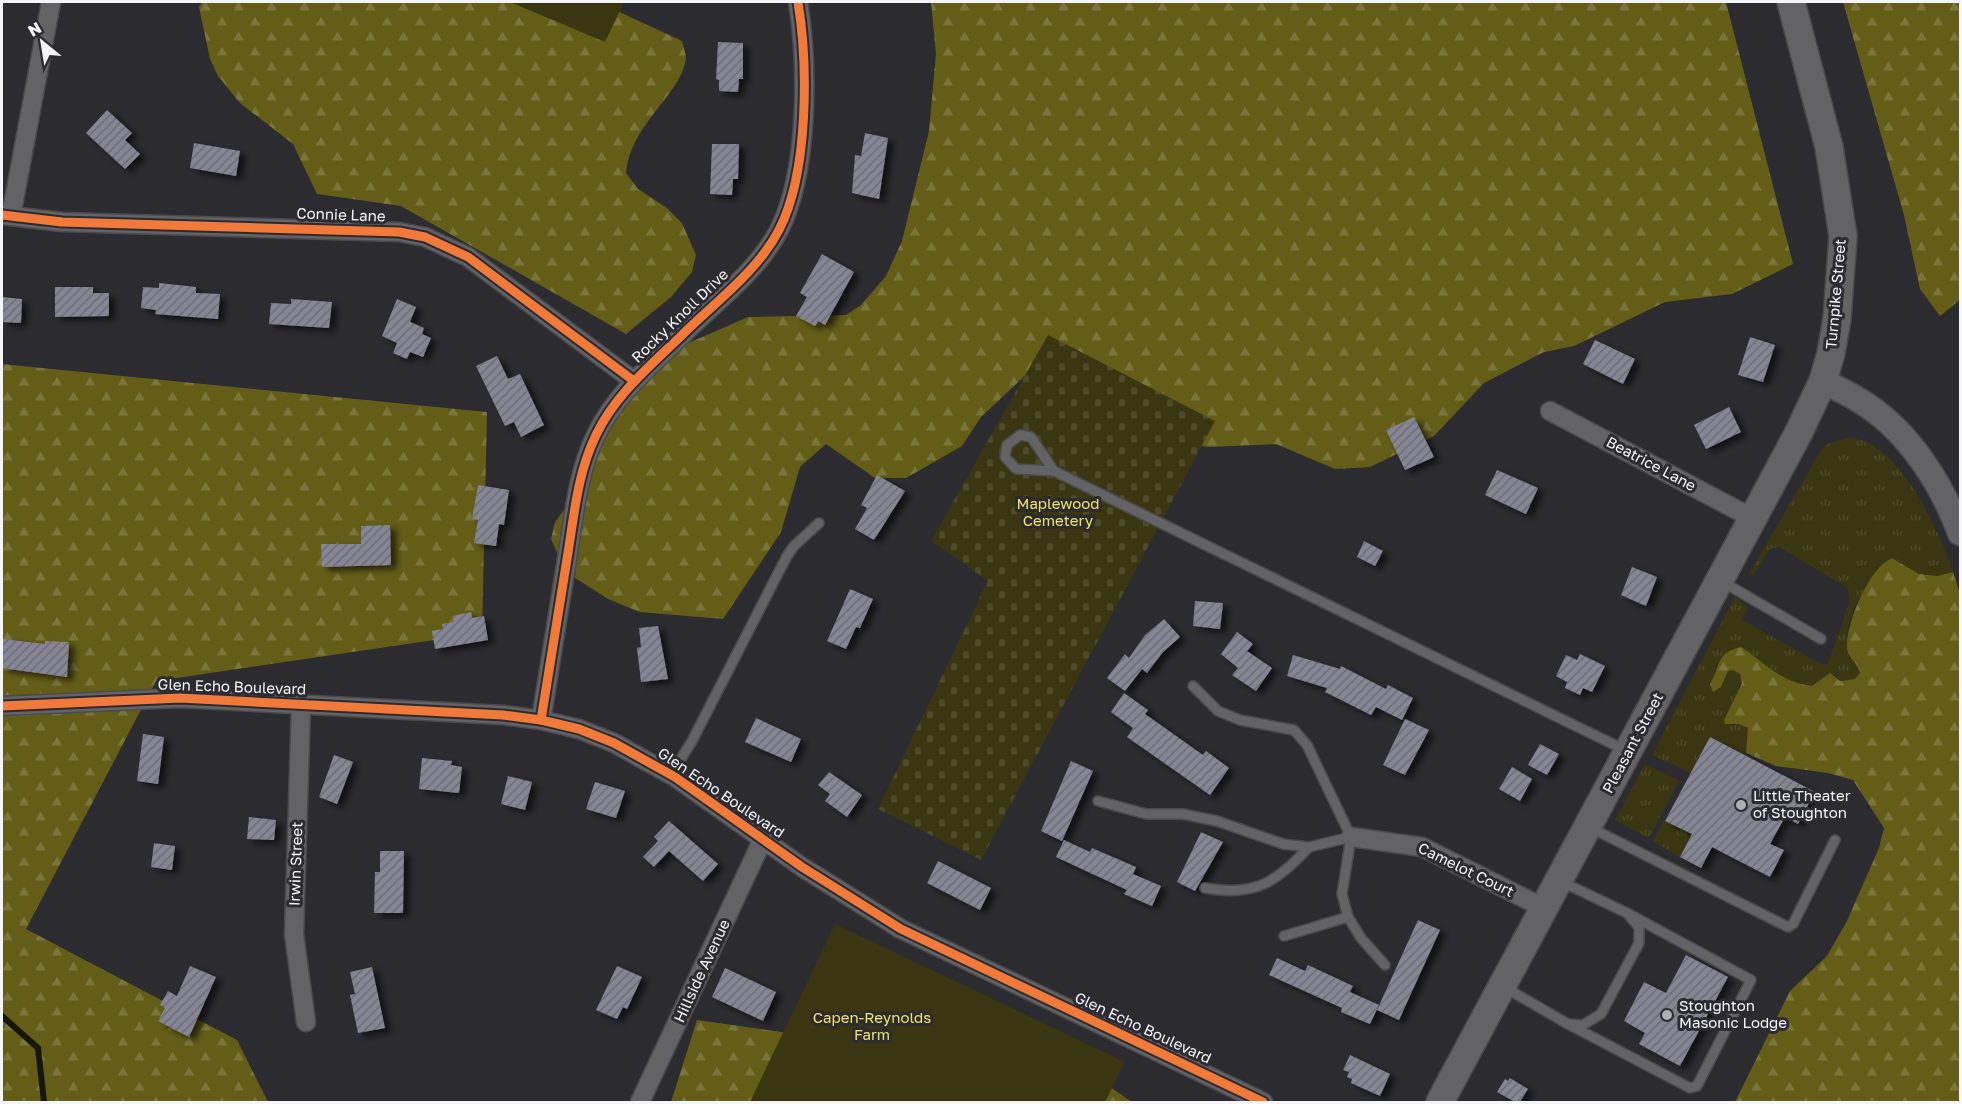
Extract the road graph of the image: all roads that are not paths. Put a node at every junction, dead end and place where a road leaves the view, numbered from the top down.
1 (51, 2) edge
2 (798, 2) edge
3 (1791, 2) edge
4 (6, 215) edge
5 (634, 381) junction
6 (1823, 381) junction
7 (1550, 411) dead end
8 (1054, 471) junction
9 (1752, 518) junction
10 (1958, 518) edge
11 (819, 523) dead end
12 (1719, 579) junction
13 (1821, 639) dead end
14 (1193, 686) dead end
15 (301, 705) junction
16 (2, 706) edge
17 (541, 720) junction
18 (1629, 752) junction
19 (671, 774) junction
20 (1098, 801) dead end
21 (1587, 826) junction
22 (1351, 837) junction
23 (763, 839) junction
24 (1835, 840) dead end
25 (1309, 847) junction
26 (1557, 880) junction
27 (1205, 888) dead end
28 (1542, 907) junction
29 (1628, 913) junction
30 (1348, 917) junction
31 (1284, 936) dead end
32 (1385, 965) dead end
33 (1501, 986) junction
34 (306, 1022) dead end
35 (1568, 1024) junction
36 (640, 1102) edge
37 (1263, 1102) edge
38 (1440, 1102) edge

1 - 4 street
2 - 5 street, Rocky Knoll Drive
3 - 6 main road, Turnpike Street
4 - 5 street, Connie Lane
5 - 17 street, Rocky Knoll Drive
6 - 9 main road, Pleasant Street
6 - 10 street
7 - 9 street, Beatrice Lane
8 - 8 lane
8 - 18 lane
9 - 12 main road, Pleasant Street
11 - 19 lane
12 - 13 lane
12 - 18 main road, Pleasant Street
14 - 22 lane
15 - 16 street, Glen Echo Boulevard
15 - 17 street, Glen Echo Boulevard
15 - 34 street, Irwin Street
17 - 19 street, Glen Echo Boulevard
18 - 21 main road, Pleasant Street
19 - 23 street, Glen Echo Boulevard
20 - 25 lane
21 - 24 lane
21 - 26 main road, Pleasant Street
22 - 25 lane
22 - 28 street, Camelot Court
22 - 30 lane
23 - 36 street, Hillside Avenue
23 - 37 street, Glen Echo Boulevard
25 - 27 lane
26 - 28 main road, Pleasant Street
26 - 29 lane
28 - 33 main road, Pleasant Street
29 - 35 lane
29 - 35 lane
30 - 31 lane
30 - 32 lane
33 - 35 lane
33 - 38 main road, Pleasant Street

